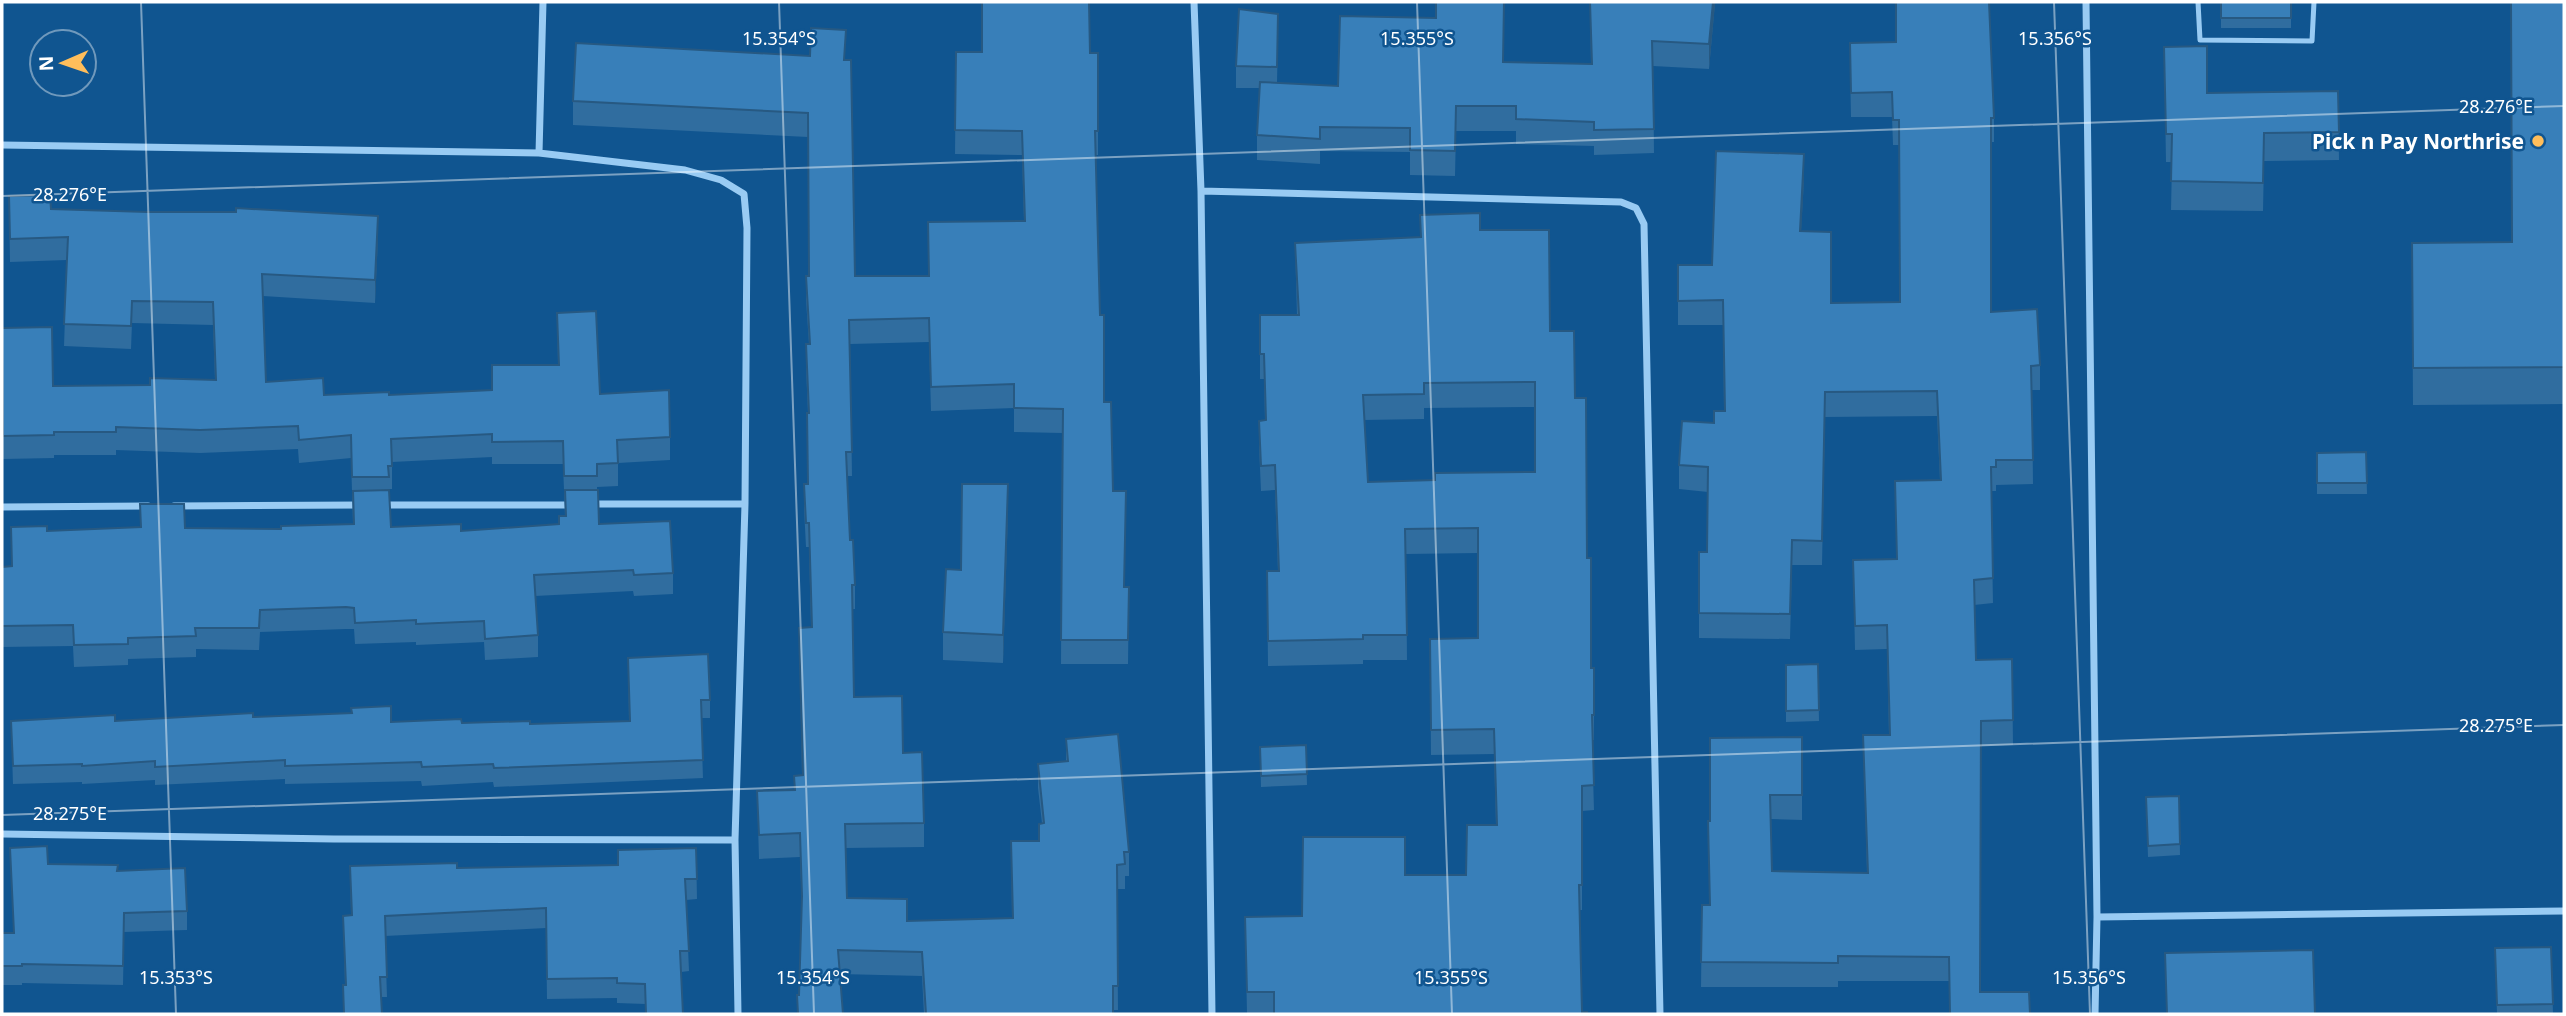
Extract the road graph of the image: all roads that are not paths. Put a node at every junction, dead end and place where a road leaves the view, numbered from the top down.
1 (543, 2) edge
2 (1194, 2) edge
3 (2086, 2) edge
4 (2198, 2) edge
5 (2314, 2) edge
6 (2, 145) edge
7 (538, 153) junction
8 (1201, 191) junction
9 (745, 504) junction
10 (153, 506) edge
11 (167, 506) edge
12 (2, 507) edge
13 (2, 834) edge
14 (735, 840) junction
15 (2564, 911) edge
16 (2096, 917) junction
17 (738, 1014) edge
18 (1212, 1014) edge
19 (1660, 1014) edge
20 (2095, 1014) edge

1 - 7 street
2 - 8 street
3 - 16 street
4 - 5 lane
6 - 7 street
7 - 9 street
8 - 18 street
8 - 19 street
9 - 11 street
9 - 14 street
10 - 12 street
13 - 14 street
14 - 17 street
15 - 16 street
16 - 20 street

